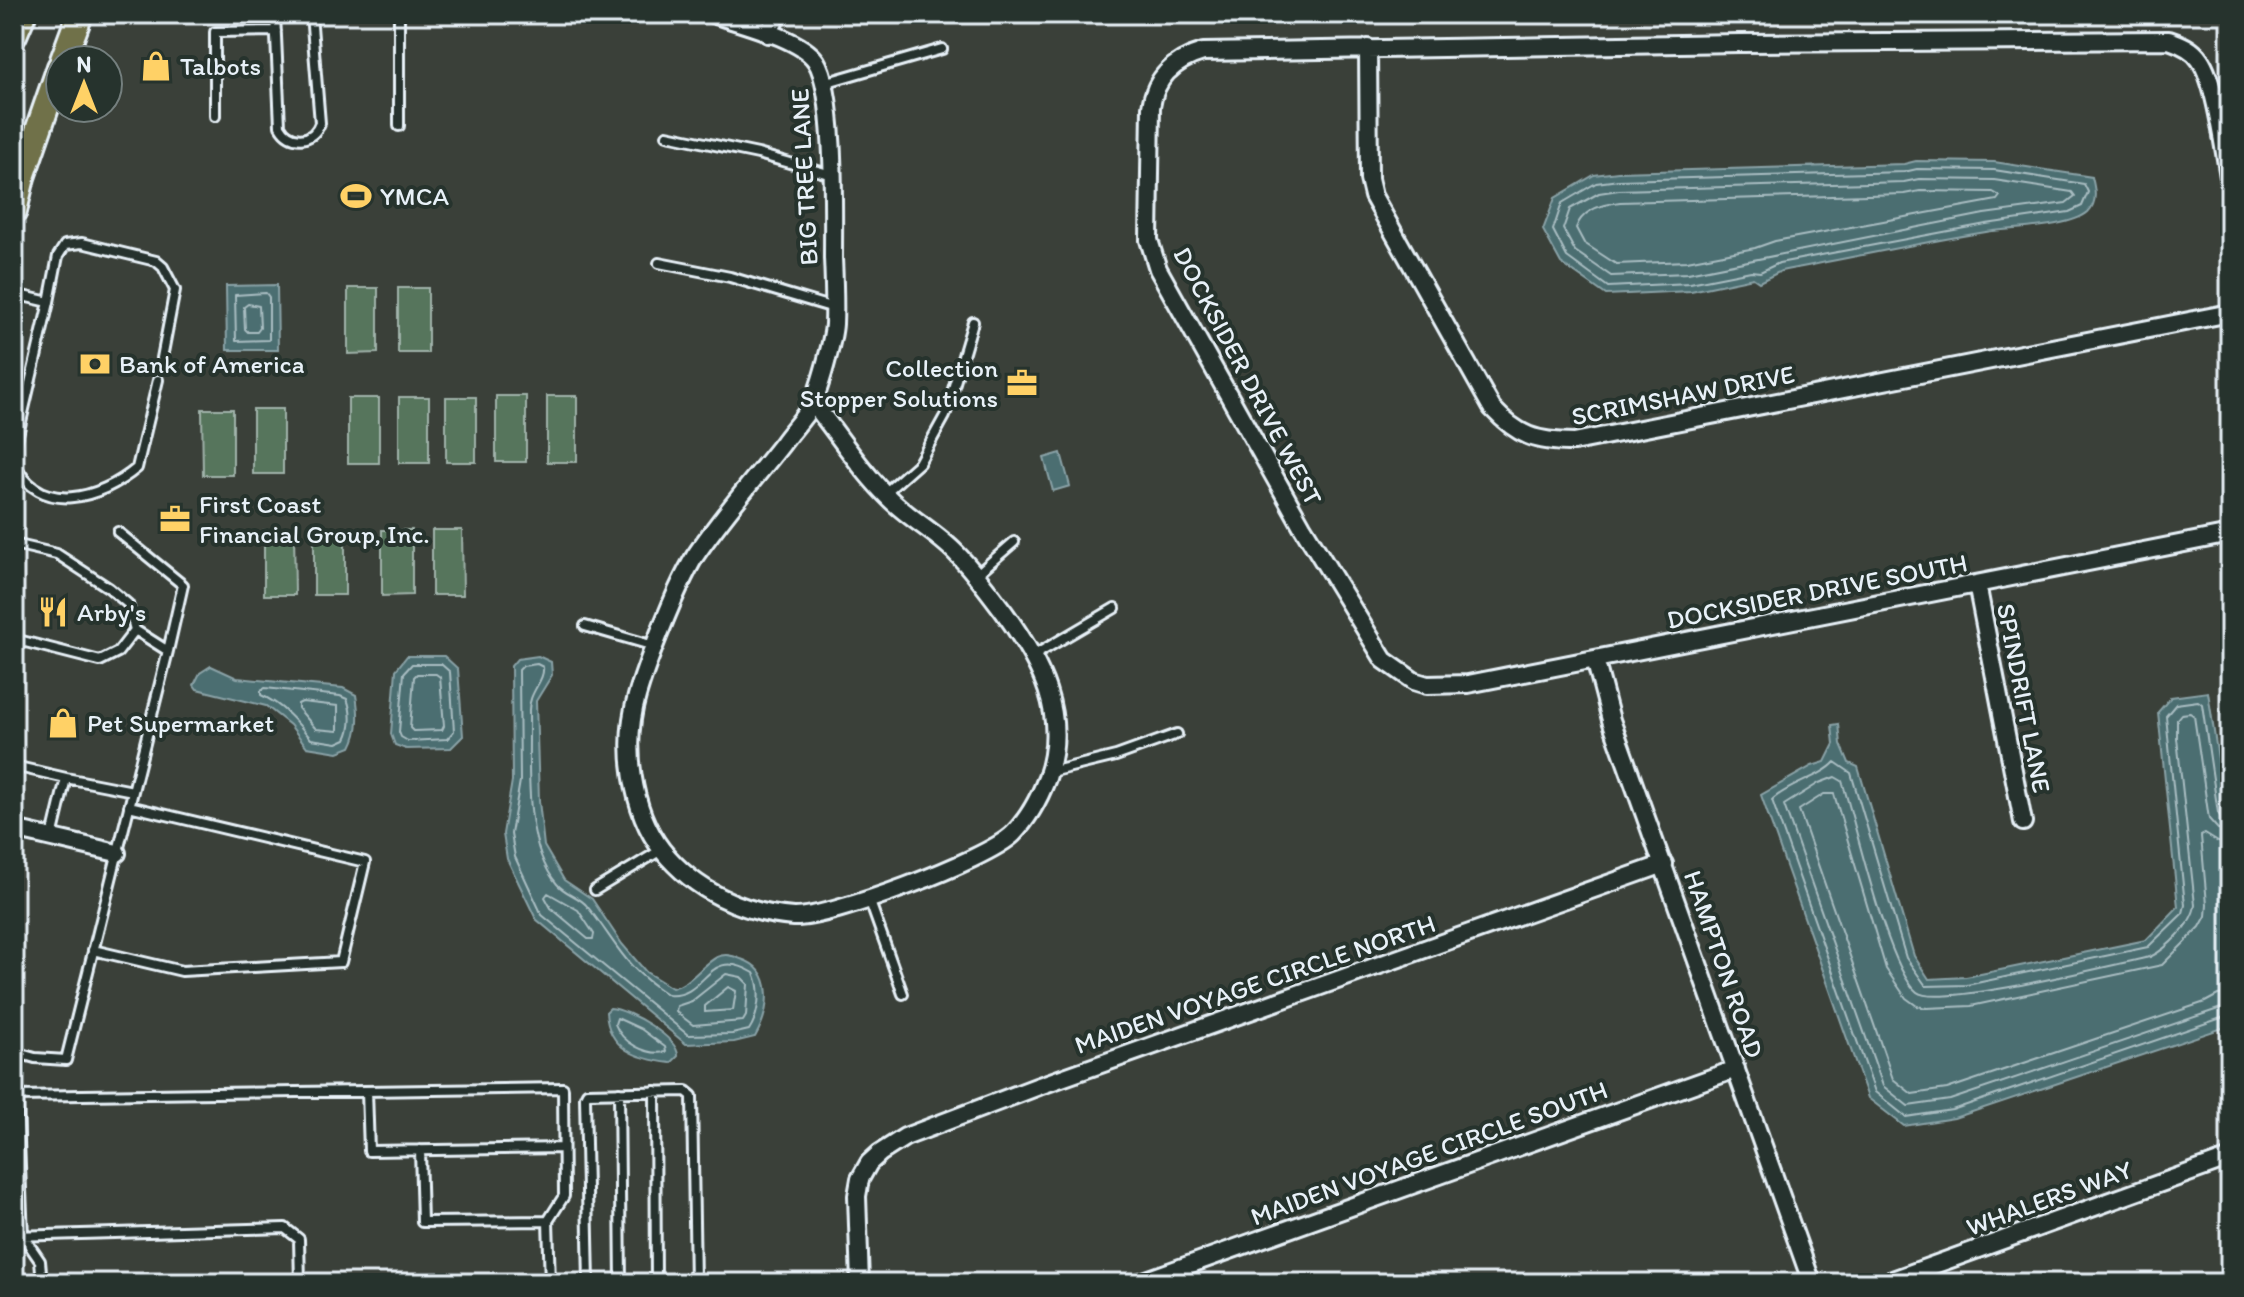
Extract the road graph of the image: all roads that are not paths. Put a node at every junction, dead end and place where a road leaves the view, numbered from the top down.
1 (23, 14) edge
2 (80, 14) edge
3 (275, 14) edge
4 (311, 14) edge
5 (399, 14) edge
6 (713, 14) edge
7 (778, 14) edge
8 (276, 31) junction
9 (768, 34) junction
10 (14, 35) edge
11 (69, 44) edge
12 (1368, 48) junction
13 (942, 49) dead end
14 (823, 83) junction
15 (44, 113) edge
16 (215, 116) dead end
17 (399, 126) dead end
18 (667, 135) dead end
19 (832, 175) junction
20 (2230, 182) edge
21 (14, 211) edge
22 (659, 263) dead end
23 (14, 294) edge
24 (49, 302) junction
25 (834, 308) junction
26 (2230, 313) edge
27 (973, 322) dead end
28 (162, 358) dead end
29 (158, 380) dead end
30 (813, 403) junction
31 (14, 452) edge
32 (14, 462) edge
33 (885, 493) junction
34 (118, 532) dead end
35 (2230, 534) edge
36 (1014, 542) dead end
37 (14, 544) edge
38 (976, 575) junction
39 (1977, 584) junction
40 (1115, 608) dead end
41 (585, 626) dead end
42 (135, 630) junction
43 (14, 639) edge
44 (654, 647) junction
45 (168, 651) junction
46 (1033, 656) junction
47 (1595, 659) junction
48 (1414, 681) joint
49 (1177, 734) dead end
50 (14, 766) edge
51 (1049, 772) junction
52 (66, 778) junction
53 (133, 791) junction
54 (129, 806) junction
55 (2023, 822) dead end
56 (14, 829) edge
57 (52, 838) junction
58 (662, 849) junction
59 (117, 853) junction
60 (1664, 864) junction
61 (595, 890) dead end
62 (869, 898) junction
63 (93, 950) junction
64 (903, 994) dead end
65 (14, 1052) edge
66 (1736, 1069) junction
67 (367, 1091) junction
68 (655, 1091) junction
69 (619, 1092) junction
70 (17, 1137) edge
71 (563, 1148) junction
72 (420, 1150) junction
73 (2230, 1158) edge
74 (548, 1221) junction
75 (19, 1236) edge
76 (42, 1283) edge
77 (300, 1283) edge
78 (550, 1283) edge
79 (589, 1283) edge
80 (621, 1283) edge
81 (656, 1283) edge
82 (695, 1283) edge
83 (860, 1283) edge
84 (1138, 1283) edge
85 (1812, 1283) edge
86 (1884, 1283) edge

1 - 10 main road
2 - 11 main road
3 - 8 lane
4 - 8 lane
5 - 17 lane
6 - 9 street, BIG TREE LANE
7 - 9 street
8 - 16 lane
9 - 14 street, BIG TREE LANE
12 - 20 street
12 - 26 street, SCRIMSHAW DRIVE
12 - 48 street, DOCKSIDER DRIVE WEST
13 - 14 lane
14 - 19 street, BIG TREE LANE
15 - 21 main road
18 - 19 lane
19 - 25 street, BIG TREE LANE
22 - 25 lane
23 - 24 lane
24 - 28 lane
24 - 31 lane
25 - 30 street, BIG TREE LANE
27 - 33 lane
29 - 32 lane
30 - 33 street
30 - 44 street
33 - 38 street
34 - 45 lane
35 - 39 street, DOCKSIDER DRIVE SOUTH
36 - 38 lane
37 - 42 lane
38 - 46 street
39 - 47 street, DOCKSIDER DRIVE SOUTH
39 - 55 street, SPINDRIFT LANE
40 - 46 lane
41 - 44 lane
42 - 43 lane
42 - 45 lane
44 - 58 street
45 - 53 lane
46 - 51 street
47 - 48 street, DOCKSIDER DRIVE SOUTH
47 - 60 street, HAMPTON ROAD
49 - 51 lane
50 - 52 lane
51 - 62 street
52 - 53 lane
52 - 57 lane
53 - 54 lane
54 - 59 lane
54 - 63 lane
56 - 57 street
57 - 59 street
58 - 61 lane
58 - 62 street
59 - 63 lane
60 - 66 street, HAMPTON ROAD
60 - 83 street, MAIDEN VOYAGE CIRCLE NORTH
62 - 64 lane
63 - 65 lane
66 - 84 street, MAIDEN VOYAGE CIRCLE SOUTH
66 - 85 street, HAMPTON ROAD
67 - 70 lane
67 - 71 lane
67 - 72 lane
68 - 69 lane
68 - 81 lane
68 - 82 lane
69 - 79 lane
69 - 80 lane
70 - 75 lane
71 - 72 lane
71 - 74 lane
72 - 74 lane
73 - 86 street, WHALERS WAY
74 - 78 lane
75 - 76 lane
75 - 77 lane

